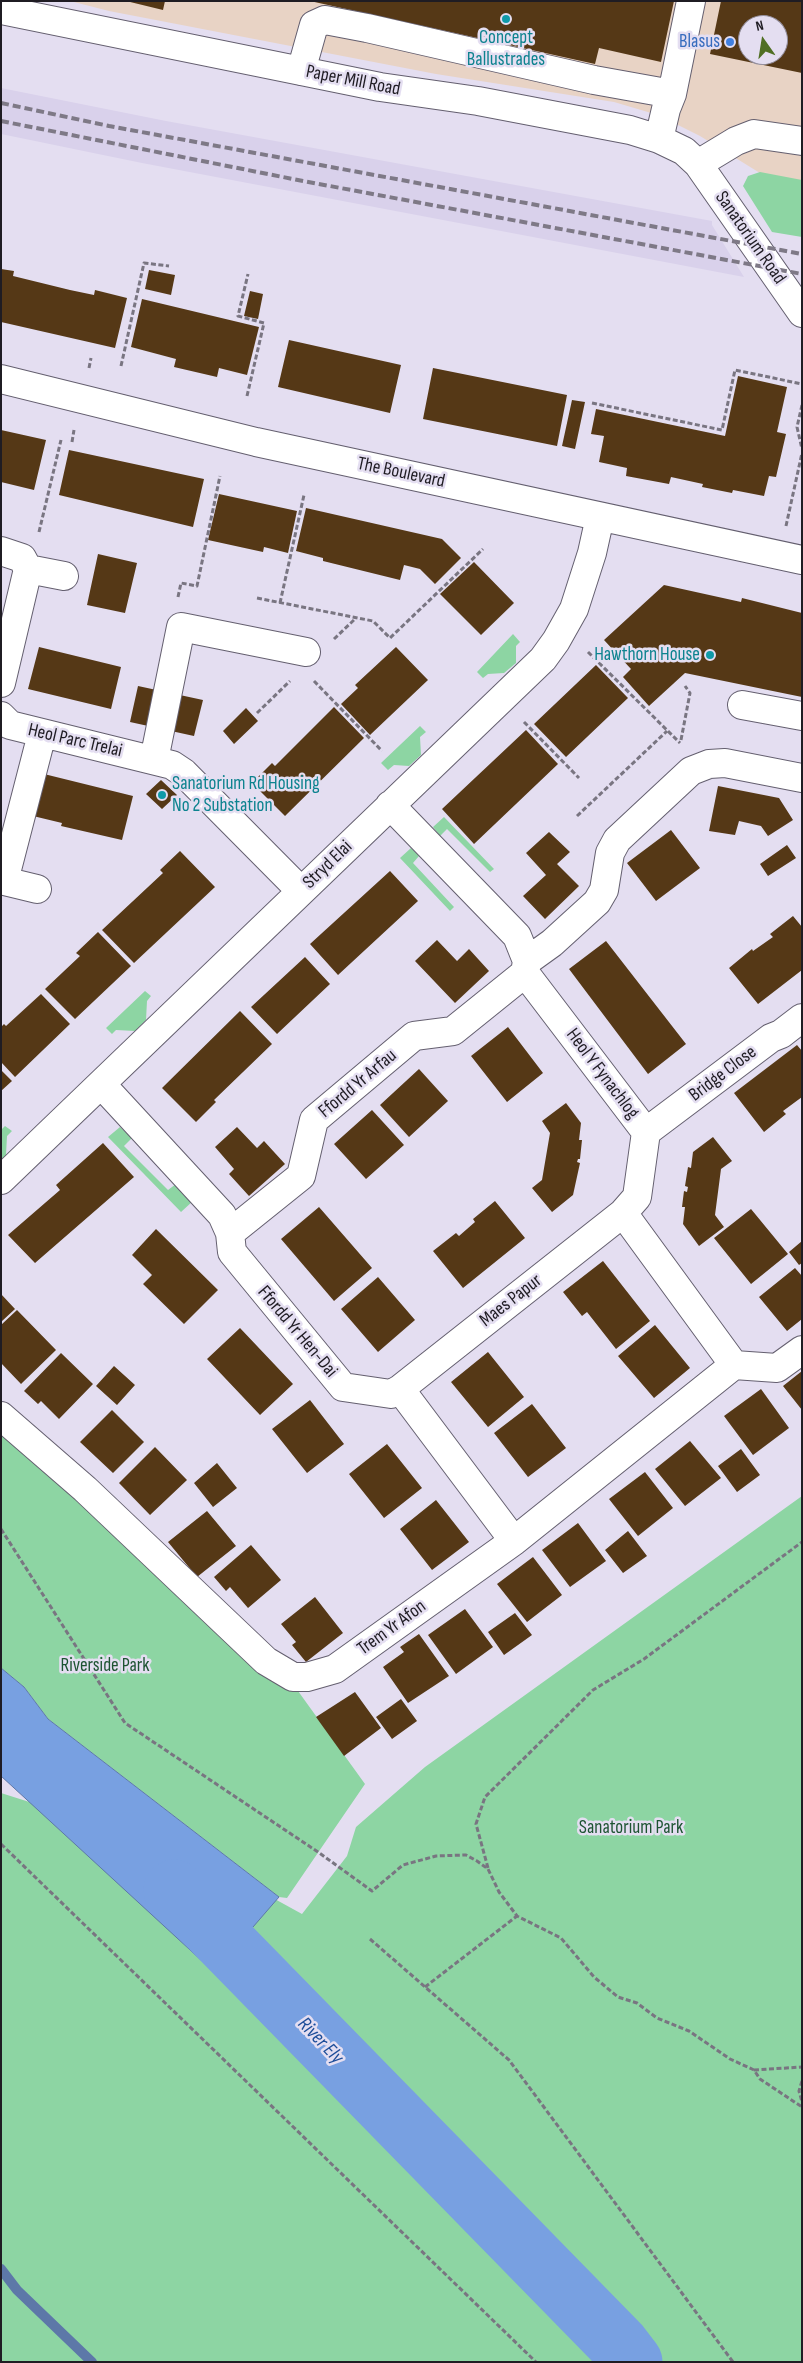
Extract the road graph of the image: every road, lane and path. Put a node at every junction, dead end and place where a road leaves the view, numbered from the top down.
1 (691, 1) edge
2 (1, 10) edge
3 (301, 71) junction
4 (672, 94) junction
5 (659, 139) junction
6 (802, 141) edge
7 (698, 164) junction
8 (169, 266) dead end
9 (248, 274) dead end
10 (802, 313) edge
11 (121, 366) dead end
12 (1, 379) edge
13 (802, 384) edge
14 (247, 396) dead end
15 (592, 403) dead end
16 (802, 405) edge
17 (61, 440) dead end
18 (802, 449) edge
19 (802, 453) edge
20 (220, 476) dead end
21 (304, 495) dead end
22 (600, 517) junction
23 (786, 526) dead end
24 (483, 549) dead end
25 (1, 551) edge
26 (802, 560) edge
27 (28, 569) junction
28 (64, 576) dead end
29 (257, 598) dead end
30 (280, 603) junction
31 (180, 627) junction
32 (588, 652) dead end
33 (308, 664) joint
34 (1, 683) edge
35 (685, 686) dead end
36 (742, 705) dead end
37 (1, 716) edge
38 (802, 716) edge
39 (524, 722) dead end
40 (666, 730) junction
41 (42, 734) junction
42 (680, 743) junction
43 (382, 751) dead end
44 (154, 760) junction
45 (691, 771) junction
46 (579, 778) dead end
47 (802, 778) edge
48 (390, 805) junction
49 (577, 816) dead end
50 (37, 889) dead end
51 (301, 891) junction
52 (526, 967) junction
53 (802, 1018) edge
54 (101, 1084) junction
55 (646, 1132) junction
56 (1, 1180) edge
57 (623, 1213) junction
58 (230, 1233) junction
59 (802, 1350) edge
60 (734, 1365) junction
61 (400, 1389) junction
62 (1, 1416) edge
63 (1, 1530) edge
64 (514, 1541) junction
65 (802, 1542) edge
66 (1, 1844) edge
67 (488, 1868) junction
68 (517, 1916) junction
69 (370, 1939) dead end
70 (425, 1986) junction
71 (802, 2067) edge
72 (754, 2070) junction
73 (802, 2081) edge
74 (802, 2102) edge
75 (802, 2107) edge
76 (536, 2362) edge
77 (733, 2362) edge

1 - 4 street
2 - 3 street, Paper Mill Road
3 - 4 street
3 - 5 street, Paper Mill Road
4 - 5 street
5 - 7 street, Paper Mill Road
6 - 7 street
7 - 10 street, Sanatorium Road
8 - 11 path
9 - 14 path
12 - 22 street, The Boulevard
13 - 15 path
16 - 18 path
17 - 27 path
19 - 23 path
20 - 31 path
21 - 30 path
22 - 26 street, The Boulevard
22 - 48 street, Stryd Elai
24 - 30 path
25 - 27 street
27 - 28 street
27 - 34 street
29 - 30 path
31 - 33 street
31 - 44 street
32 - 40 path
33 - 43 path
35 - 42 path
36 - 38 street
37 - 41 street, Heol Parc Trelai
39 - 46 path
40 - 42 path
40 - 49 path
41 - 44 street, Heol Parc Trelai
41 - 50 street
42 - 45 path
44 - 51 street, Heol Parc Trelai
45 - 47 street
45 - 52 street, Ffordd Yr Arfau
48 - 51 street, Stryd Elai
48 - 52 street, Heol Y Fynachlog
51 - 54 street, Stryd Elai
52 - 55 street, Heol Y Fynachlog
52 - 58 street, Ffordd Yr Arfau
53 - 55 street, Bridge Close
54 - 56 street, Stryd Elai
54 - 58 street, Ffordd Yr Hen-Dai
55 - 57 street, Heol Y Fynachlog
57 - 60 street
57 - 61 street, Maes Papur
58 - 61 street, Ffordd Yr Hen-Dai
59 - 60 street
60 - 64 street, Trem Yr Afon
61 - 64 street
62 - 64 street, Trem Yr Afon
63 - 67 path
65 - 67 path
66 - 76 path
67 - 68 path
68 - 70 path
68 - 72 path
69 - 70 path
70 - 77 path
71 - 72 path
72 - 75 path
73 - 74 path

